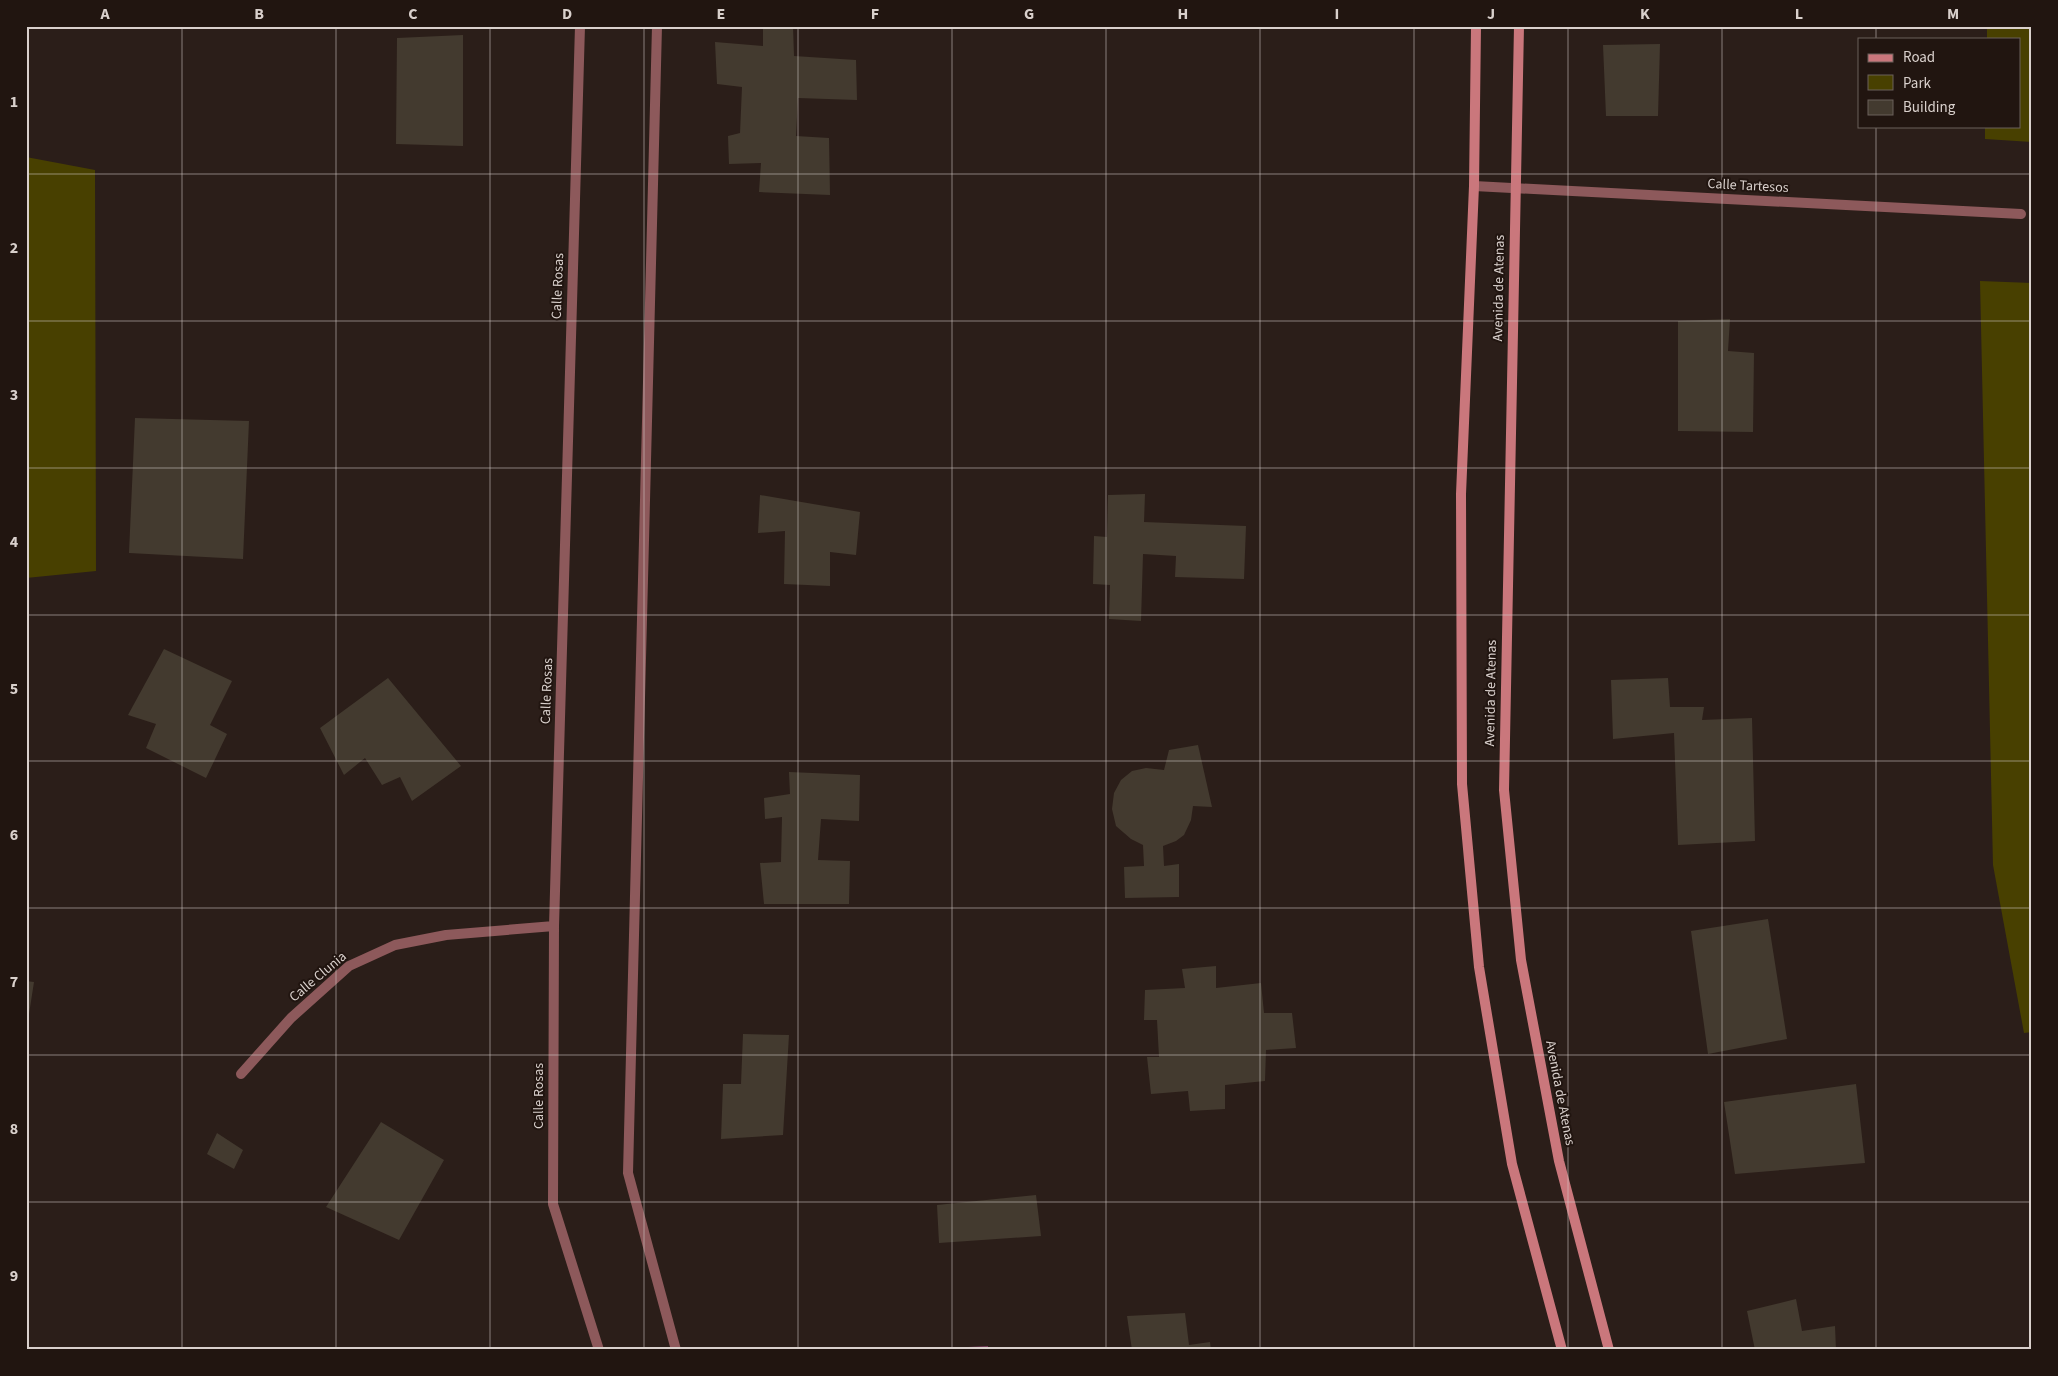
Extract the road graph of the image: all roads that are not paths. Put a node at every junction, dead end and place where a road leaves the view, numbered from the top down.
1 (580, 26) edge
2 (657, 26) edge
3 (1476, 26) edge
4 (1520, 26) edge
5 (1474, 186) junction
6 (1515, 188) junction
7 (2021, 214) dead end
8 (554, 926) junction
9 (241, 1074) dead end
10 (598, 1350) edge
11 (676, 1350) edge
12 (1562, 1350) edge
13 (1609, 1350) edge

1 - 8 street, Calle Rosas
2 - 11 street
3 - 5 main road, Avenida de Atenas
4 - 6 main road, Avenida de Atenas
5 - 6 street, Calle Tartesos
5 - 12 main road, Avenida de Atenas
6 - 7 street, Calle Tartesos
6 - 13 main road, Avenida de Atenas
8 - 9 street, Calle Clunia
8 - 10 street, Calle Rosas

